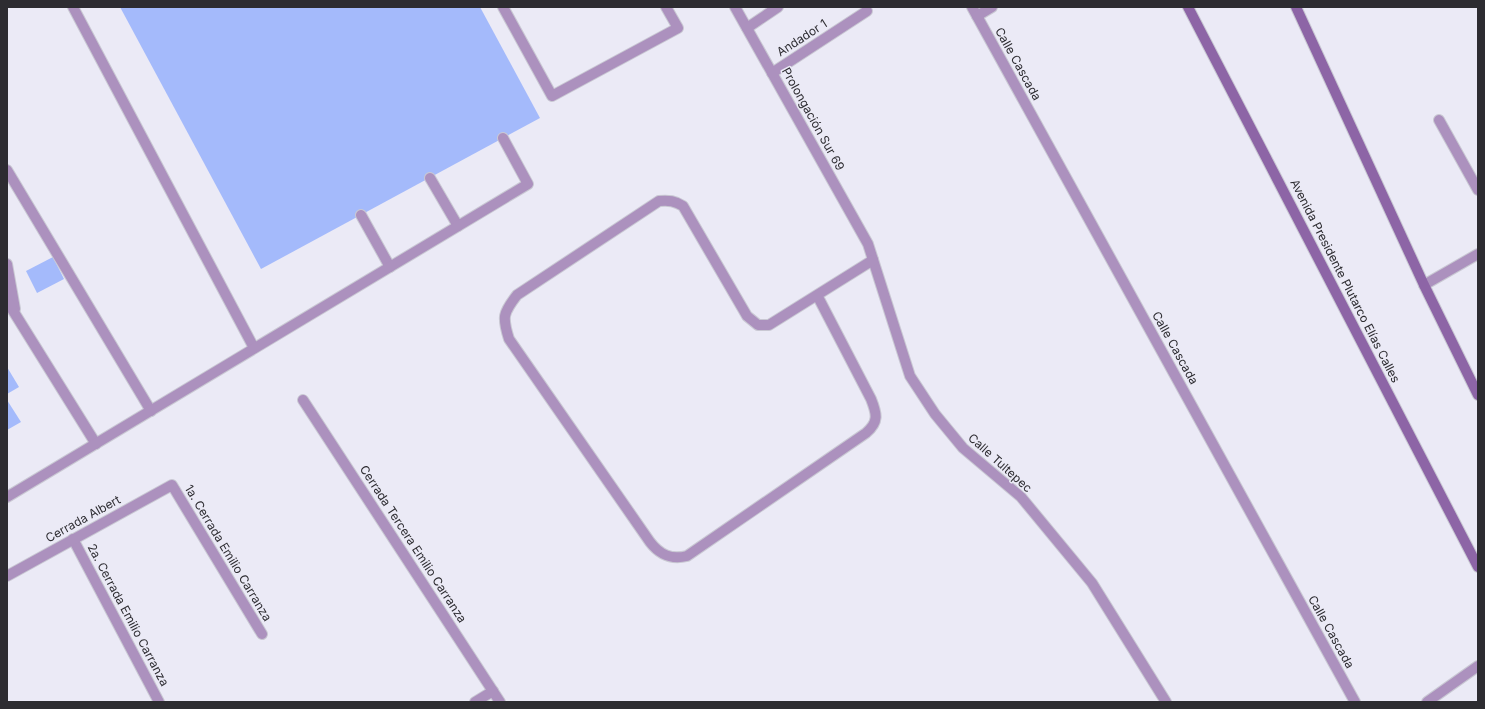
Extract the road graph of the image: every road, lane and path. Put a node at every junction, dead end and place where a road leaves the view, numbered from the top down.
1 (73, 7) edge
2 (504, 7) edge
3 (666, 7) edge
4 (735, 7) edge
5 (778, 7) edge
6 (992, 7) edge
7 (1188, 7) edge
8 (1296, 7) edge
9 (867, 11) dead end
10 (974, 12) edge
11 (747, 28) junction
12 (772, 73) junction
13 (1439, 120) dead end
14 (503, 138) dead end
15 (7, 170) edge
16 (430, 178) dead end
17 (1478, 190) edge
18 (361, 214) dead end
19 (458, 226) junction
20 (868, 244) joint
21 (1478, 254) edge
22 (873, 260) junction
23 (7, 264) edge
24 (390, 267) junction
25 (1424, 285) junction
26 (817, 295) junction
27 (7, 301) edge
28 (16, 316) junction
29 (254, 348) junction
30 (1478, 395) edge
31 (303, 400) dead end
32 (151, 411) junction
33 (96, 444) junction
34 (172, 485) joint
35 (7, 497) edge
36 (73, 540) junction
37 (1478, 568) edge
38 (7, 576) edge
39 (262, 634) dead end
40 (1478, 666) edge
41 (493, 691) junction
42 (159, 702) edge
43 (475, 702) edge
44 (500, 702) edge
45 (1166, 702) edge
46 (1354, 702) edge
47 (1427, 702) edge

1 - 29 street
2 - 3 street
4 - 11 street, Prolongación Sur 69
5 - 11 street
6 - 10 street
7 - 37 main road, Avenida Presidente Plutarco Elías Calles
8 - 25 main road
9 - 12 street, Andador 1
10 - 46 street, Calle Cascada
11 - 12 street, Prolongación Sur 69
12 - 20 street, Prolongación Sur 69
13 - 17 street
14 - 19 street
15 - 32 street
16 - 19 street
18 - 24 street
19 - 24 street
20 - 22 street, Calle Tultepec
21 - 25 street
22 - 26 street
22 - 45 street, Calle Tultepec
23 - 28 street
24 - 29 street
25 - 30 main road
26 - 26 street
27 - 28 street
28 - 33 street
29 - 32 street
31 - 41 street, Cerrada Tercera Emilio Carranza
32 - 33 street
33 - 35 street
34 - 36 street, Cerrada Albert
34 - 39 street, 1a. Cerrada Emilio Carranza
36 - 38 street, Cerrada Albert
36 - 42 street, 2a. Cerrada Emilio Carranza
40 - 47 street
41 - 43 street
41 - 44 street, Cerrada Tercera Emilio Carranza

